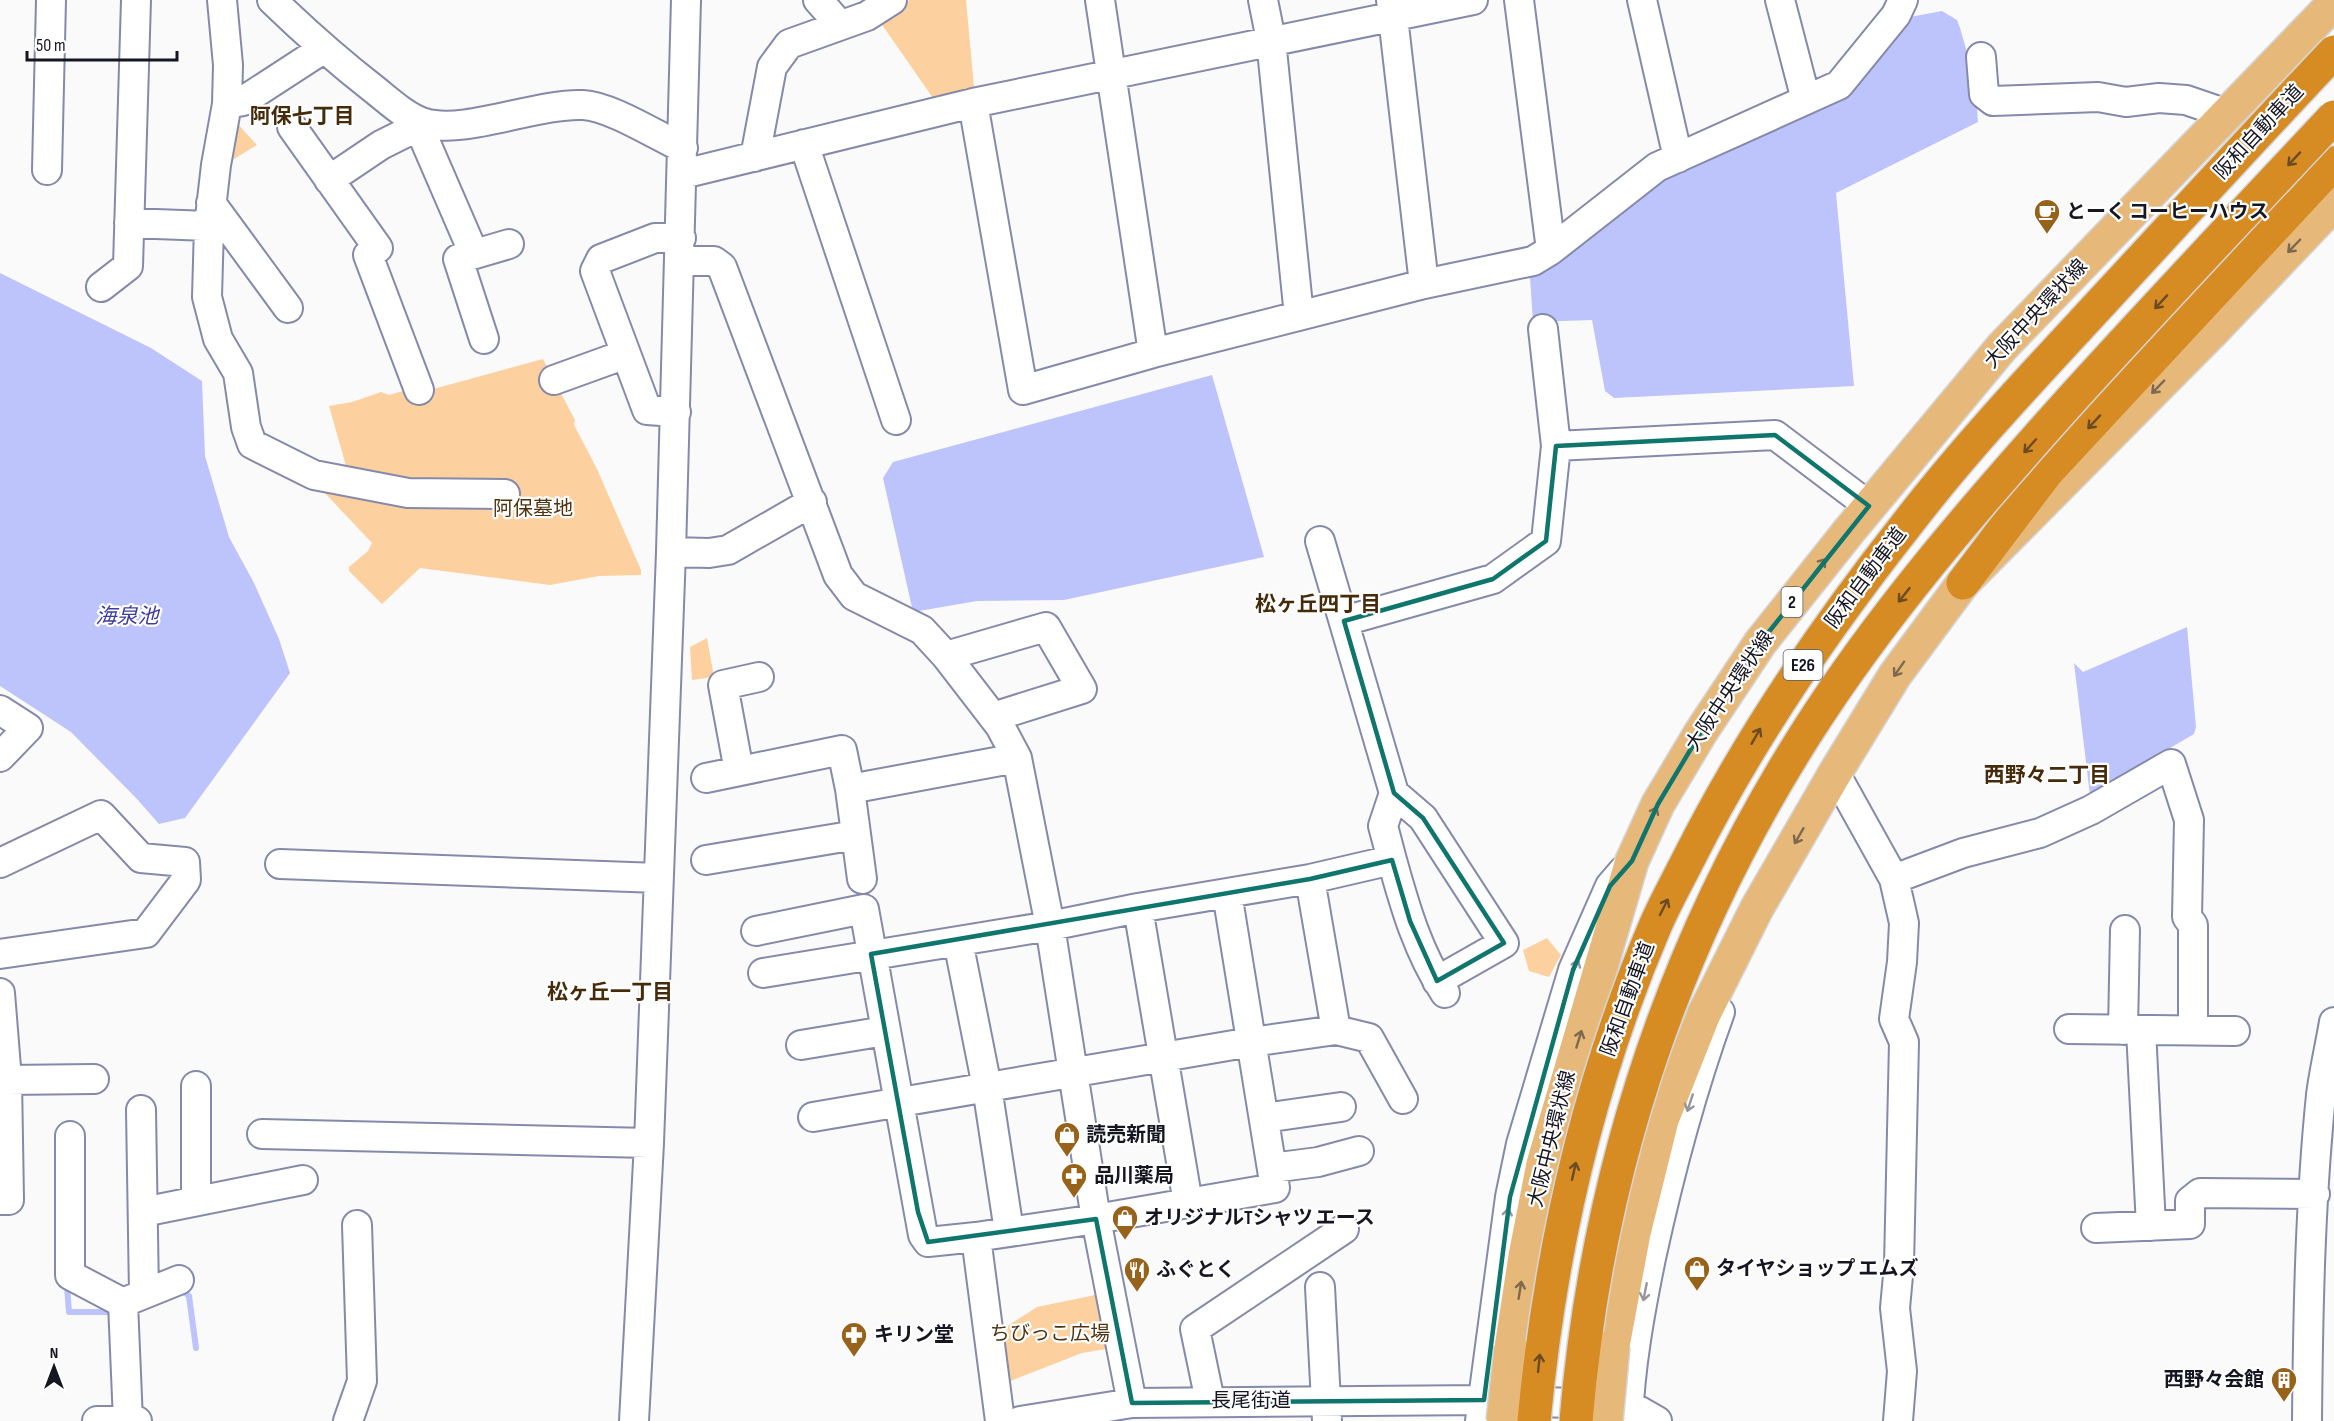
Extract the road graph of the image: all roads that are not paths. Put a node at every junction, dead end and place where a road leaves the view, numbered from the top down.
1 (51, 0) edge
2 (136, 0) edge
3 (222, 0) edge
4 (272, 0) edge
5 (686, 0) edge
6 (818, 0) edge
7 (892, 0) edge
8 (1100, 0) edge
9 (1263, 0) edge
10 (1473, 0) edge
11 (1519, 0) edge
12 (1642, 0) edge
13 (1780, 0) edge
14 (1903, 0) edge
15 (2334, 3) edge
16 (1392, 8) edge
17 (840, 26) junction
18 (1271, 40) junction
19 (323, 49) junction
20 (2334, 52) edge
21 (1981, 57) dead end
22 (1112, 75) junction
23 (1806, 100) junction
24 (973, 103) junction
25 (227, 104) junction
26 (2227, 114) junction
27 (2334, 117) edge
28 (422, 125) junction
29 (292, 127) dead end
30 (804, 144) junction
31 (755, 157) junction
32 (1678, 158) junction
33 (683, 161) junction
34 (2334, 163) edge
35 (47, 170) dead end
36 (330, 180) junction
37 (2334, 204) edge
38 (210, 215) junction
39 (129, 223) junction
40 (509, 244) dead end
41 (681, 250) junction
42 (1551, 250) junction
43 (474, 255) junction
44 (1424, 284) junction
45 (101, 287) dead end
46 (288, 308) dead end
47 (1299, 316) junction
48 (1543, 329) dead end
49 (484, 339) dead end
50 (1153, 353) junction
51 (626, 354) junction
52 (554, 380) dead end
53 (419, 390) dead end
54 (676, 412) junction
55 (896, 420) dead end
56 (1556, 446) junction
57 (505, 495) dead end
58 (812, 502) junction
59 (1869, 506) junction
60 (1320, 541) dead end
61 (671, 552) junction
62 (1963, 583) junction
63 (1344, 621) junction
64 (946, 656) junction
65 (759, 677) dead end
66 (0, 710) edge
67 (993, 717) junction
68 (0, 757) edge
69 (1017, 758) junction
70 (739, 771) junction
71 (1835, 773) junction
72 (706, 778) dead end
73 (850, 789) junction
74 (1394, 793) junction
75 (856, 835) junction
76 (706, 860) dead end
77 (1392, 860) junction
78 (1632, 861) junction
79 (0, 863) edge
80 (279, 864) dead end
81 (658, 878) junction
82 (862, 879) dead end
83 (1311, 879) junction
84 (1894, 879) junction
85 (1227, 893) junction
86 (1138, 908) junction
87 (1758, 908) junction
88 (1050, 926) junction
89 (2125, 930) dead end
90 (756, 931) dead end
91 (958, 941) junction
92 (0, 954) edge
93 (871, 954) junction
94 (763, 973) dead end
95 (0, 993) edge
96 (2334, 1023) edge
97 (2070, 1029) dead end
98 (1336, 1030) junction
99 (2132, 1030) junction
100 (2193, 1030) junction
101 (885, 1031) junction
102 (2235, 1031) dead end
103 (1251, 1042) junction
104 (801, 1045) dead end
105 (1163, 1058) junction
106 (1074, 1072) junction
107 (5, 1077) edge
108 (94, 1079) dead end
109 (196, 1086) dead end
110 (987, 1087) junction
111 (1403, 1099) dead end
112 (898, 1102) junction
113 (1341, 1107) dead end
114 (141, 1110) dead end
115 (813, 1117) dead end
116 (1264, 1118) junction
117 (262, 1134) dead end
118 (2326, 1134) edge
119 (70, 1136) dead end
120 (650, 1143) junction
121 (1359, 1151) dead end
122 (1272, 1168) junction
123 (303, 1180) dead end
124 (2315, 1194) junction
125 (0, 1200) edge
126 (196, 1201) junction
127 (1188, 1203) junction
128 (142, 1212) junction
129 (1096, 1219) junction
130 (357, 1225) dead end
131 (2151, 1226) junction
132 (2096, 1228) dead end
133 (1344, 1229) dead end
134 (1009, 1231) junction
135 (976, 1237) junction
136 (2323, 1241) edge
137 (179, 1280) dead end
138 (1320, 1287) dead end
139 (133, 1299) junction
140 (1210, 1401) junction
141 (1132, 1403) junction
142 (1326, 1411) edge
143 (1373, 1411) edge
144 (1489, 1414) edge
145 (1621, 1416) edge
146 (97, 1421) edge
147 (131, 1421) edge
148 (348, 1421) edge
149 (634, 1421) edge
150 (1000, 1421) edge
151 (1020, 1421) edge
152 (1533, 1421) edge
153 (1576, 1421) edge
154 (1657, 1421) edge
155 (1898, 1421) edge
156 (2307, 1421) edge

1 - 35 street
2 - 39 street
3 - 25 street
4 - 19 street
5 - 33 street
6 - 17 street
7 - 17 street
8 - 22 street
9 - 18 street
10 - 16 street
11 - 42 street
12 - 32 street
13 - 23 street
14 - 23 street
15 - 26 main road, 大阪中央環状線 / 2
16 - 18 street
16 - 44 street
17 - 31 street
18 - 22 street
18 - 47 street
19 - 25 street
19 - 28 street
152 -> 20 highway, 阪和自動車道 / E26, bridge
21 - 26 street
22 - 24 street
22 - 50 street
23 - 32 street
24 - 30 street
24 - 50 street
25 - 38 street
26 - 59 main road, 大阪中央環状線 / 2
27 -> 153 highway, 阪和自動車道 / E26, bridge
28 - 33 street
28 - 36 street
28 - 43 street
29 - 36 street
30 - 31 street
30 - 55 street
31 - 33 street
32 - 42 street
33 - 41 street
34 -> 62 highway
36 - 53 street
37 -> 62 main road
38 - 39 street
38 - 46 street
38 - 57 street
39 - 45 street
40 - 43 street
41 - 51 street
41 - 54 street
41 - 58 street
42 - 44 street
43 - 49 street
44 - 47 street
47 - 50 street
48 - 56 street
51 - 52 street
51 - 54 street
54 - 61 street
56 - 59 street
56 - 63 street
58 - 61 street
58 - 64 street
78 -> 59 main road, 大阪中央環状線 / 2
60 - 63 street
61 - 81 street
62 -> 71 main road
63 - 74 street
64 - 67 street
64 - 67 street
65 - 70 street
66 - 68 street
67 - 69 street
69 - 73 street
69 - 88 street
70 - 72 street
70 - 73 street
71 - 84 street
71 -> 87 main road
73 - 75 street
74 - 77 street
74 - 77 street
75 - 76 street
75 - 82 street
77 - 83 street
144 -> 78 main road, 大阪中央環状線 / 2, bridge
144 -> 78 street
79 - 92 street
80 - 81 street
81 - 120 street
83 - 85 street
83 - 98 street
84 - 100 street
84 - 155 street
85 - 86 street
85 - 103 street
86 - 88 street
86 - 105 street
87 -> 145 street
87 - 145 main road, bridge
88 - 91 street
88 - 106 street
89 - 99 street
90 - 93 street
91 - 93 street
91 - 110 street
93 - 94 street
93 - 101 street
95 - 107 street
96 - 118 street
97 - 99 street
98 - 103 street
98 - 111 street
99 - 100 street
99 - 131 street
100 - 102 street
101 - 104 street
101 - 112 street
103 - 105 street
103 - 116 street
105 - 106 street
105 - 127 street
106 - 110 street
106 - 129 street
107 - 108 street
107 - 125 street
109 - 126 street
110 - 112 street
110 - 134 street
112 - 115 street
112 - 135 street
113 - 116 street
114 - 128 street
116 - 122 street
117 - 120 street
118 - 124 street
119 - 139 street
120 - 149 street
121 - 122 street
122 - 127 street
123 - 126 street
124 - 131 street
124 - 136 street
126 - 128 street
127 - 129 street
128 - 139 street
129 - 134 street
129 - 141 street
130 - 148 street
131 - 132 street
133 - 140 street
134 - 135 street
135 - 150 street
136 - 156 street
137 - 139 street
138 - 142 street
139 - 147 street
140 - 141 street, 長尾街道
140 - 142 street, 長尾街道
141 - 151 street, 長尾街道
142 - 143 street, 長尾街道
143 - 144 street, 長尾街道
144 - 145 street, 長尾街道
145 - 154 street
146 - 147 street

